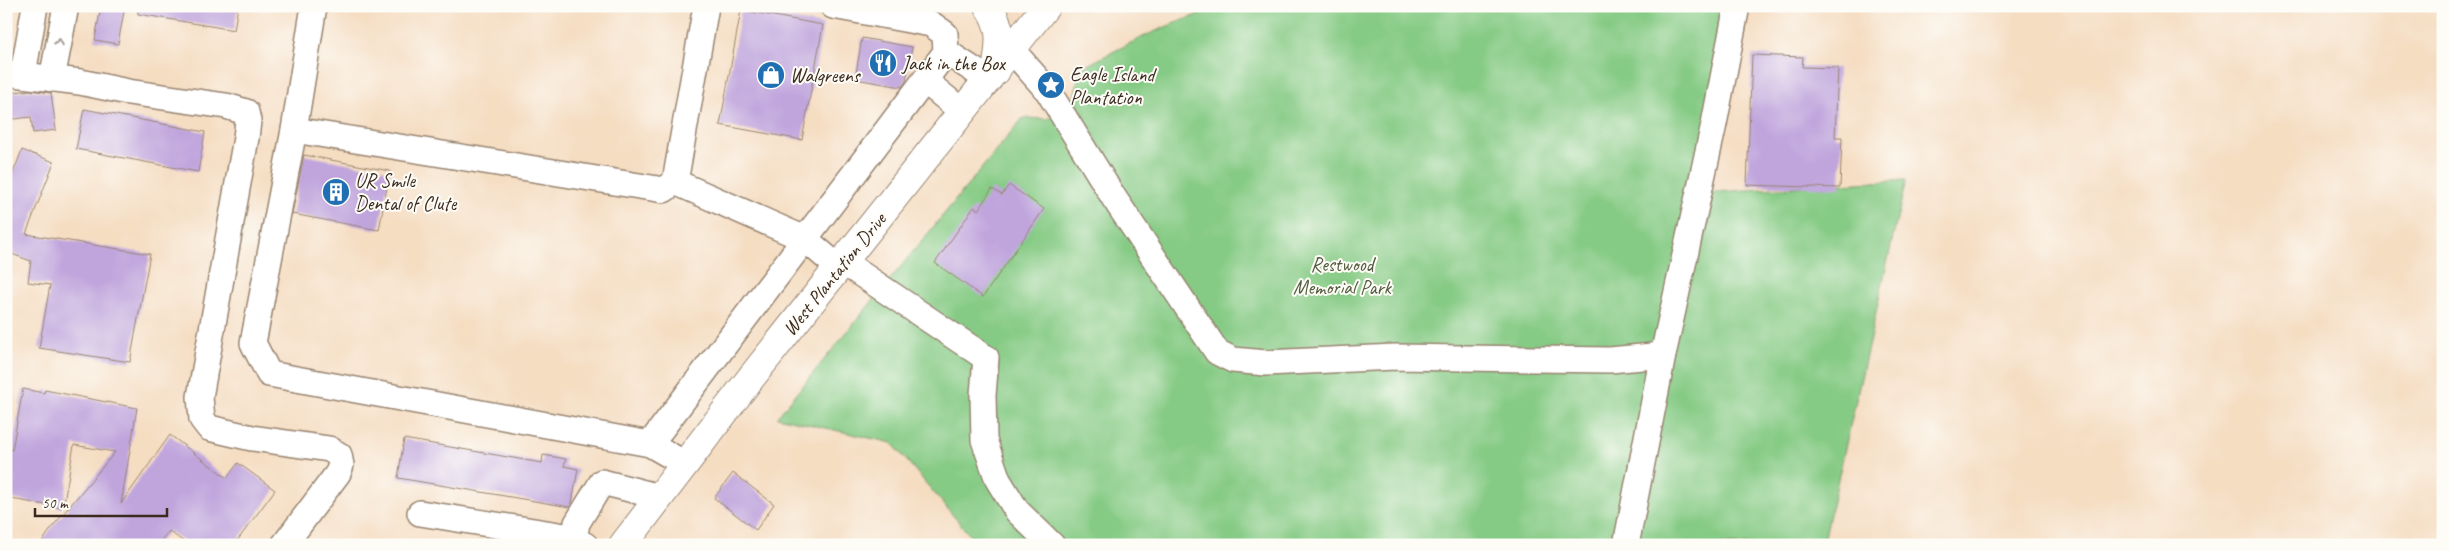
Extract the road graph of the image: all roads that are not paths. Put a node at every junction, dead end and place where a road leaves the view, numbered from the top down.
1 (36, 6) edge
2 (66, 6) edge
3 (314, 6) edge
4 (706, 6) edge
5 (988, 6) edge
6 (1046, 6) edge
7 (1737, 6) edge
8 (840, 7) edge
9 (946, 52) junction
10 (999, 67) junction
11 (15, 74) edge
12 (52, 79) junction
13 (925, 81) junction
14 (963, 112) junction
15 (294, 130) junction
16 (675, 182) junction
17 (806, 238) junction
18 (841, 265) junction
19 (1662, 355) junction
20 (650, 444) junction
21 (685, 464) junction
22 (660, 497) junction
23 (420, 513) dead end
24 (579, 542) edge
25 (284, 545) edge
26 (623, 545) edge
27 (1052, 545) edge
28 (1626, 545) edge

1 - 11 lane
12 -> 2 lane
3 - 15 lane
4 - 16 lane
5 - 10 main road
6 - 10 main road, West Plantation Drive
7 - 19 lane
8 - 9 lane
9 - 10 lane
9 - 13 lane
10 - 14 main road, West Plantation Drive
10 - 19 lane
11 - 12 lane
12 - 25 lane
13 - 14 lane
13 - 17 lane
14 - 18 main road, West Plantation Drive
15 - 16 lane
15 - 20 lane
16 - 17 lane
17 - 18 lane
17 - 20 lane
18 - 21 main road, West Plantation Drive
18 - 27 lane
19 - 28 lane
20 - 21 lane
21 - 22 main road, West Plantation Drive
22 - 24 lane
22 - 26 main road, West Plantation Drive
23 - 24 lane

